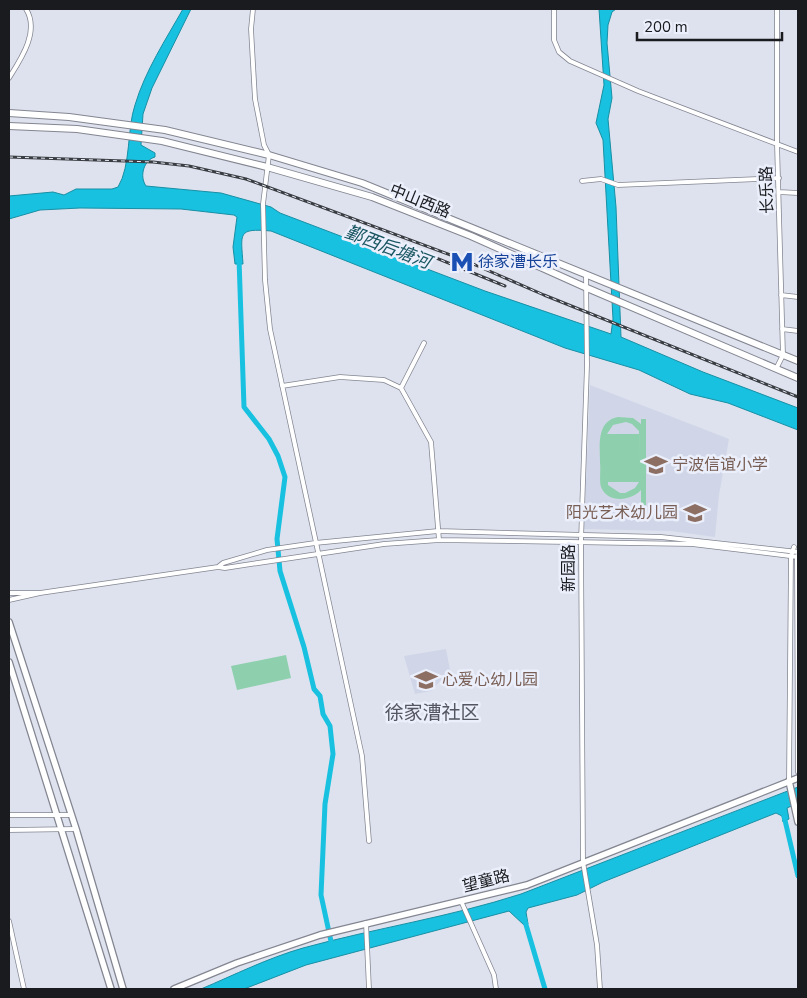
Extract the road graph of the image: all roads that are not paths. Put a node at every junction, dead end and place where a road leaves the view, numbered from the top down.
1 (26, 9) edge
2 (253, 9) edge
3 (554, 9) edge
4 (777, 9) edge
5 (9, 78) edge
6 (9, 113) edge
7 (9, 126) edge
8 (778, 144) junction
9 (798, 152) edge
10 (269, 155) junction
11 (267, 167) junction
12 (779, 178) junction
13 (582, 181) dead end
14 (779, 192) junction
15 (798, 193) edge
16 (586, 274) junction
17 (586, 288) junction
18 (781, 295) junction
19 (798, 297) edge
20 (782, 329) junction
21 (798, 331) edge
22 (424, 343) dead end
23 (783, 355) junction
24 (798, 361) edge
25 (776, 369) junction
26 (798, 378) edge
27 (282, 386) junction
28 (401, 388) junction
29 (438, 531) junction
30 (581, 534) junction
31 (438, 540) junction
32 (581, 541) junction
33 (315, 543) junction
34 (791, 551) junction
35 (317, 553) junction
36 (798, 554) edge
37 (790, 556) junction
38 (218, 567) junction
39 (9, 593) edge
40 (40, 593) junction
41 (9, 600) edge
42 (9, 622) edge
43 (9, 662) edge
44 (798, 772) edge
45 (798, 778) edge
46 (789, 781) junction
47 (71, 815) junction
48 (9, 816) edge
49 (58, 816) junction
50 (798, 822) edge
51 (76, 829) junction
52 (9, 830) edge
53 (63, 830) junction
54 (369, 840) dead end
55 (584, 865) junction
56 (461, 901) junction
57 (9, 921) edge
58 (366, 924) junction
59 (24, 989) edge
60 (111, 989) edge
61 (123, 989) edge
62 (174, 989) edge
63 (369, 989) edge
64 (496, 989) edge
65 (600, 989) edge

1 - 5 street
2 - 10 street
3 - 8 street
4 - 8 street, 长乐路
6 - 10 main road, 中山西路
7 - 11 main road, 中山西路
8 - 9 street
8 - 12 street, 长乐路
10 - 11 street
10 - 16 main road, 中山西路
11 - 17 main road, 中山西路
11 - 27 street
12 - 13 street
12 - 14 street, 长乐路
14 - 15 street
14 - 18 street, 长乐路
16 - 17 street, 新园路
16 - 23 main road, 中山西路
17 - 25 main road, 中山西路
17 - 30 street, 新园路
18 - 19 street
18 - 20 street, 长乐路
20 - 21 street
20 - 23 street, 长乐路
22 - 28 street
23 - 24 main road, 中山西路
23 - 25 street, 长乐路
25 - 26 main road, 中山西路
27 - 28 street
27 - 33 street
28 - 29 street
29 - 30 street
29 - 31 street
29 - 33 street
30 - 32 street, 新园路
30 - 34 street
31 - 32 street
31 - 35 street
32 - 37 street
32 - 55 street, 新园路
33 - 35 street
33 - 38 street
34 - 36 street
34 - 37 street
35 - 38 street
35 - 54 street
36 - 37 street
36 - 44 street
37 - 46 street
38 - 40 street
39 - 40 street
40 - 41 street
42 - 47 street
43 - 49 street
45 - 46 street, 望童路
46 - 50 street
46 - 55 street, 望童路
47 - 49 street
47 - 51 street
48 - 49 street
49 - 53 street
51 - 53 street
51 - 61 street
52 - 53 street
53 - 60 street
55 - 56 street, 望童路
55 - 65 street, 新园路
56 - 58 street, 望童路
56 - 64 street
57 - 59 street
58 - 62 street, 望童路
58 - 63 street

